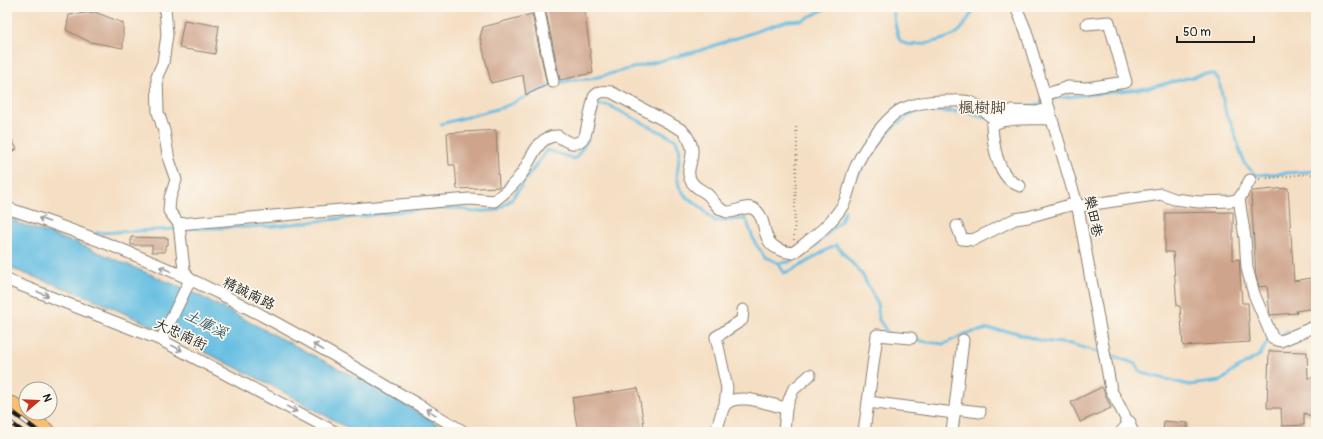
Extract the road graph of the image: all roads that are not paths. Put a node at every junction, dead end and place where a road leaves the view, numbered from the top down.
1 (165, 7) edge
2 (538, 7) edge
3 (1016, 7) edge
4 (1087, 24) dead end
5 (553, 82) dead end
6 (1045, 95) junction
7 (1049, 108) junction
8 (1052, 119) junction
9 (1250, 180) road end
10 (1020, 186) dead end
11 (1239, 199) junction
12 (1077, 205) junction
13 (7, 208) edge
14 (179, 224) junction
15 (957, 226) dead end
16 (7, 280) edge
17 (189, 282) junction
18 (743, 310) dead end
19 (1316, 326) edge
20 (911, 338) dead end
21 (160, 340) junction
22 (963, 340) dead end
23 (810, 375) dead end
24 (868, 402) junction
25 (13, 404) dead end
26 (725, 405) junction
27 (786, 408) junction
28 (954, 411) junction
29 (980, 412) dead end
30 (1131, 427) edge
31 (7, 428) edge
32 (13, 432) edge
33 (49, 432) edge
34 (335, 432) edge
35 (464, 432) edge
36 (716, 432) edge
37 (784, 432) edge
38 (864, 432) edge
39 (952, 432) edge
40 (1120, 432) edge

1 - 14 street
2 - 5 street
3 - 6 street, 樂田巷
4 - 6 street
6 - 7 street, 樂田巷
7 - 8 street, 樂田巷
7 - 14 street
8 - 10 street
8 - 12 street, 樂田巷
9 - 11 street
11 - 12 street
11 - 19 street
12 - 15 street
12 - 30 street, 樂田巷
17 -> 13 street, 精誠南路
14 - 17 street
16 -> 21 street, 大忠南街
17 - 21 street
35 -> 17 street, 精誠南路
18 - 26 street
20 - 24 street
21 -> 34 street, 大忠南街
22 - 28 street
23 - 27 street
24 - 28 street
24 - 38 street
25 - 33 main road
26 - 27 street
26 - 36 street
27 - 37 street
28 - 29 street
28 - 39 street
30 - 40 street
31 - 32 main road

